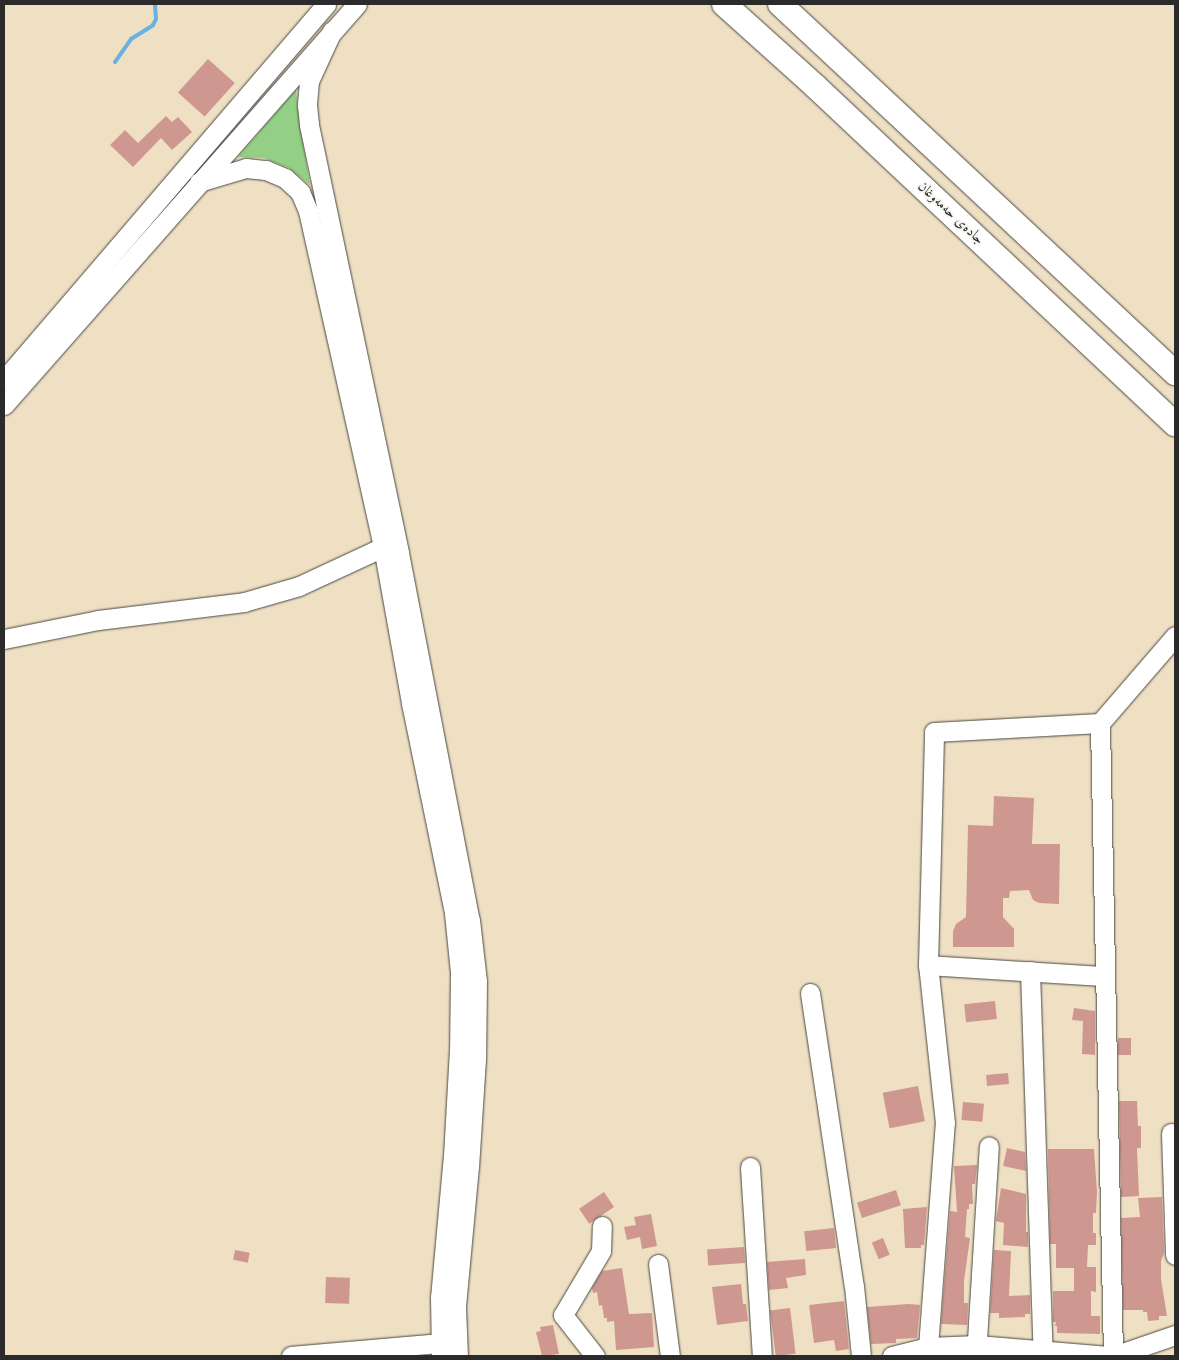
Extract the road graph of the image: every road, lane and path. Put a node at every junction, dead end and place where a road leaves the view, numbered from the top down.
1 (326, 4) edge
2 (357, 4) edge
3 (724, 4) edge
4 (780, 4) edge
5 (332, 30) junction
6 (199, 182) junction
7 (329, 262) junction
8 (1075, 279) junction
9 (77, 293) junction
10 (92, 306) junction
11 (1049, 306) junction
12 (1175, 373) edge
13 (4, 380) edge
14 (4, 404) edge
15 (1175, 424) edge
16 (383, 547) junction
17 (1175, 636) edge
18 (4, 639) edge
19 (1100, 724) junction
20 (439, 794) junction
21 (928, 965) junction
22 (1030, 971) junction
23 (1105, 976) junction
24 (810, 993) dead end
25 (1170, 1133) dead end
26 (990, 1146) dead end
27 (750, 1167) dead end
28 (602, 1226) dead end
29 (1175, 1255) edge
30 (658, 1264) dead end
31 (1175, 1335) edge
32 (928, 1347) junction
33 (441, 1350) edge
34 (976, 1351) edge
35 (1043, 1353) edge
36 (301, 1356) edge
37 (458, 1356) edge
38 (595, 1356) edge
39 (670, 1356) edge
40 (762, 1356) edge
41 (862, 1356) edge
42 (897, 1356) edge
43 (1109, 1356) edge
44 (1114, 1356) edge

1 - 9 street
2 - 5 street
3 - 11 main road, جادەی حەمەوغان
4 - 8 main road
5 - 6 street
5 - 7 street
6 - 7 street
6 - 10 street
7 - 16 street
7 - 20 street
8 - 11 main road
8 - 12 main road
9 - 10 street
9 - 13 street
10 - 14 street
11 - 15 main road, جادەی حەمەوغان
16 - 18 street
16 - 20 street
17 - 19 street
19 - 21 street
19 - 23 street
20 - 33 street
20 - 37 street
21 - 22 street
21 - 32 street
22 - 23 street
22 - 35 street
23 - 44 street
24 - 41 street
25 - 29 street
26 - 34 street
27 - 40 street
28 - 38 street
30 - 39 street
31 - 44 street
32 - 34 street
32 - 42 street
33 - 36 street
34 - 35 street
35 - 43 street

